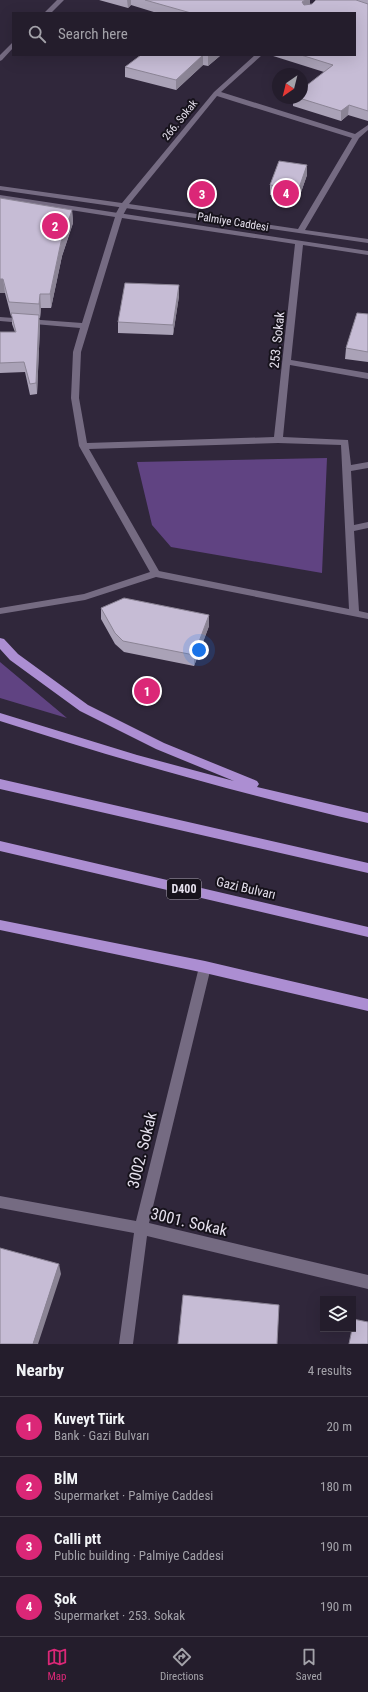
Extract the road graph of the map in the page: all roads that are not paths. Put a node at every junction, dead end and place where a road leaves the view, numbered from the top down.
1 (62, 0) edge
2 (48, 12) edge
3 (12, 45) edge
4 (258, 56) edge
5 (0, 60) edge
6 (216, 93) junction
7 (368, 127) edge
8 (356, 136) junction
9 (0, 188) edge
10 (0, 197) edge
11 (124, 206) junction
12 (119, 215) junction
13 (300, 232) junction
14 (368, 242) edge
15 (299, 243) junction
16 (368, 253) edge
17 (0, 319) edge
18 (85, 326) junction
19 (287, 362) junction
20 (368, 376) edge
21 (278, 440) junction
22 (83, 446) junction
23 (368, 465) edge
24 (346, 469) junction
25 (368, 525) edge
26 (350, 529) junction
27 (156, 574) junction
28 (0, 611) edge
29 (354, 614) junction
30 (368, 616) edge
31 (0, 642) edge
32 (0, 717) edge
33 (0, 784) edge
34 (298, 803) junction
35 (368, 818) edge
36 (0, 846) edge
37 (368, 868) edge
38 (0, 925) edge
39 (368, 932) edge
40 (205, 967) junction
41 (368, 1006) edge
42 (0, 1202) edge
43 (141, 1228) junction
44 (368, 1282) edge
45 (126, 1344) edge

1 - 2 street
3 - 5 street
4 - 6 street, 266. Sokak
6 - 8 street
6 - 11 street, 266. Sokak
7 - 8 street
8 - 13 street
9 - 11 street, Palmiye Caddesi
10 - 12 street, Palmiye Caddesi
11 - 12 street, 266. Sokak
11 - 13 street, Palmiye Caddesi
12 - 15 street, Palmiye Caddesi
12 - 18 street, 266. Sokak
13 - 14 street, Palmiye Caddesi
15 - 16 street, Palmiye Caddesi
15 - 19 street, 253. Sokak
17 - 18 street
18 - 22 street, 266. Sokak
19 - 20 street
19 - 21 street, 253. Sokak
21 - 22 street
21 - 24 street
22 - 27 street
23 - 24 street
24 - 26 street
25 - 26 street
26 - 29 street
27 - 28 street
27 - 29 street
29 - 30 street
31 - 34 highway
32 - 34 highway
33 - 37 highway
34 - 35 highway
36 - 39 highway, Gazi Bulvarı / D400
38 - 40 highway
40 - 41 highway
40 - 43 street, 3002. Sokak
42 - 43 street, 3001. Sokak
43 - 44 street, 3001. Sokak
43 - 45 street, 3002. Sokak

